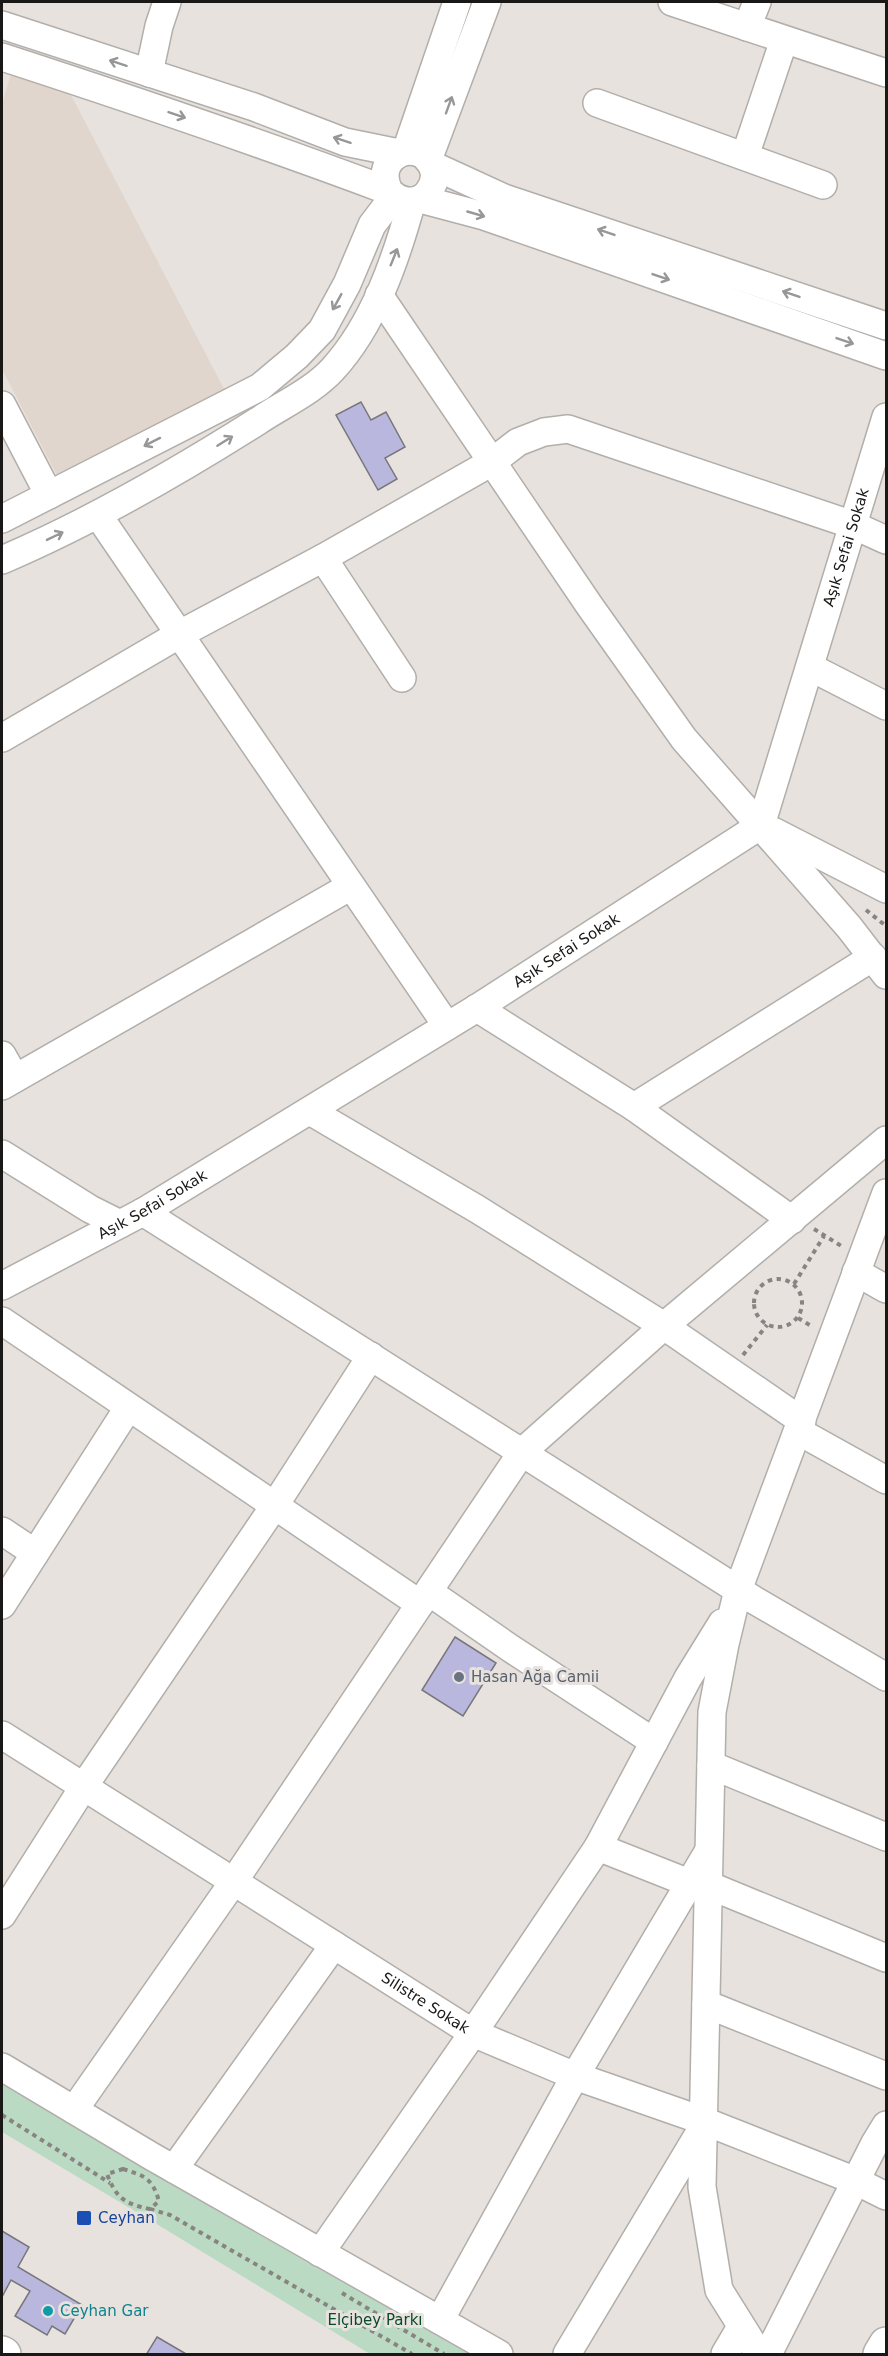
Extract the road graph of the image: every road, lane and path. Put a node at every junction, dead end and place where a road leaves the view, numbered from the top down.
1 (167, 2) edge
2 (457, 2) edge
3 (487, 2) edge
4 (672, 2) edge
5 (757, 2) edge
6 (2, 25) edge
7 (747, 27) junction
8 (784, 40) junction
9 (2, 57) edge
10 (149, 73) junction
11 (886, 73) edge
12 (597, 103) dead end
13 (745, 156) junction
14 (416, 157) junction
15 (823, 185) dead end
16 (404, 197) junction
17 (379, 295) junction
18 (886, 326) edge
19 (886, 356) edge
20 (2, 405) edge
21 (886, 417) edge
22 (492, 462) junction
23 (49, 495) junction
24 (98, 515) junction
25 (2, 519) edge
26 (853, 525) junction
27 (886, 540) edge
28 (323, 558) junction
29 (2, 560) edge
30 (180, 634) junction
31 (810, 667) junction
32 (402, 678) dead end
33 (886, 706) edge
34 (2, 738) edge
35 (761, 825) junction
36 (351, 886) junction
37 (881, 886) edge
38 (886, 926) edge
39 (880, 966) edge
40 (477, 1008) junction
41 (447, 1026) junction
42 (2, 1055) edge
43 (8, 1082) edge
44 (633, 1107) junction
45 (310, 1111) junction
46 (886, 1140) edge
47 (2, 1154) edge
48 (886, 1193) edge
49 (132, 1218) junction
50 (793, 1219) junction
51 (824, 1236) junction
52 (859, 1265) junction
53 (794, 1284) junction
54 (2, 1286) edge
55 (886, 1289) edge
56 (2, 1321) edge
57 (767, 1325) junction
58 (664, 1326) junction
59 (371, 1356) junction
60 (730, 1372) junction
61 (128, 1408) junction
62 (800, 1426) junction
63 (522, 1452) junction
64 (886, 1480) edge
65 (275, 1505) junction
66 (2, 1531) edge
67 (35, 1553) junction
68 (737, 1596) junction
69 (425, 1598) junction
70 (2, 1605) edge
71 (886, 1677) edge
72 (2, 1735) edge
73 (654, 1742) junction
74 (711, 1765) junction
75 (84, 1786) junction
76 (886, 1837) edge
77 (598, 1847) junction
78 (234, 1881) junction
79 (699, 1884) junction
80 (2, 1915) edge
81 (334, 1945) junction
82 (886, 1958) edge
83 (706, 2004) junction
84 (473, 2033) junction
85 (2, 2067) edge
86 (575, 2076) junction
87 (886, 2076) edge
88 (74, 2110) junction
89 (2, 2115) edge
90 (704, 2123) junction
91 (886, 2125) edge
92 (174, 2169) junction
93 (856, 2181) junction
94 (110, 2183) junction
95 (886, 2196) edge
96 (150, 2209) junction
97 (320, 2253) junction
98 (440, 2320) junction
99 (741, 2327) junction
100 (886, 2344) edge
101 (412, 2355) edge
102 (499, 2355) edge
103 (567, 2355) edge
104 (725, 2355) edge
105 (759, 2355) edge
106 (768, 2355) edge
107 (880, 2355) edge

1 - 10 street
2 - 14 street
14 -> 3 street
4 - 7 street
5 - 7 street
10 -> 6 street
7 - 8 street
8 - 11 street
8 - 13 street
9 -> 16 street
14 -> 10 street
12 - 13 street
13 - 15 street
14 - 16 street
14 - 16 street
18 -> 14 street
17 -> 16 street
16 -> 19 street
16 -> 23 street
17 - 22 street
24 -> 17 street
20 - 23 street
21 - 26 street, Aşık Sefai Sokak
22 - 26 street
22 - 28 street
22 - 35 street
23 - 25 street
29 -> 24 street
24 - 30 street
26 - 27 street
26 - 31 street, Aşık Sefai Sokak
28 - 30 street
28 - 32 street
30 - 34 street
30 - 36 street
31 - 33 street
31 - 35 street, Aşık Sefai Sokak
35 - 37 street
35 - 39 street
35 - 40 street, Aşık Sefai Sokak
36 - 41 street
36 - 43 street
37 - 38 path
39 - 44 street
40 - 41 street, Aşık Sefai Sokak
40 - 44 street
41 - 45 street, Aşık Sefai Sokak
42 - 43 street
44 - 50 street
45 - 49 street, Aşık Sefai Sokak
45 - 58 street
46 - 50 street
47 - 49 street
48 - 52 street
49 - 54 street, Aşık Sefai Sokak
49 - 59 street
50 - 51 path
50 - 58 street
51 - 52 path
51 - 53 path
52 - 55 street
52 - 62 street
53 - 57 path
53 - 57 path
56 - 61 street
57 - 60 path
58 - 60 street
58 - 63 street
59 - 63 street
59 - 65 street
60 - 62 street
61 - 65 street
61 - 67 street
62 - 64 street
62 - 68 street
63 - 68 street
63 - 69 street
65 - 69 street
65 - 75 street
66 - 67 street
67 - 70 street
68 - 71 street
68 - 73 street
68 - 74 street
69 - 73 street
69 - 78 street
72 - 75 street, Silistre Sokak
73 - 77 street
74 - 76 street
74 - 79 street
75 - 78 street, Silistre Sokak
75 - 80 street
77 - 79 street
77 - 84 street
78 - 81 street, Silistre Sokak
78 - 88 street
79 - 82 street
79 - 83 street
79 - 86 street
81 - 84 street, Silistre Sokak
81 - 92 street
83 - 87 street
83 - 90 street
84 - 86 street, Silistre Sokak
84 - 97 street
85 - 88 street
86 - 90 street, Silistre Sokak
86 - 98 street
88 - 92 street
89 - 94 path
90 - 93 street, Silistre Sokak
90 - 99 street
90 - 103 street
91 - 93 street
92 - 97 street
93 - 95 street, Silistre Sokak
93 - 106 street
94 - 96 path
94 - 96 path
96 - 101 path
97 - 98 street
98 - 102 street
99 - 104 street
99 - 105 street
100 - 107 main road

